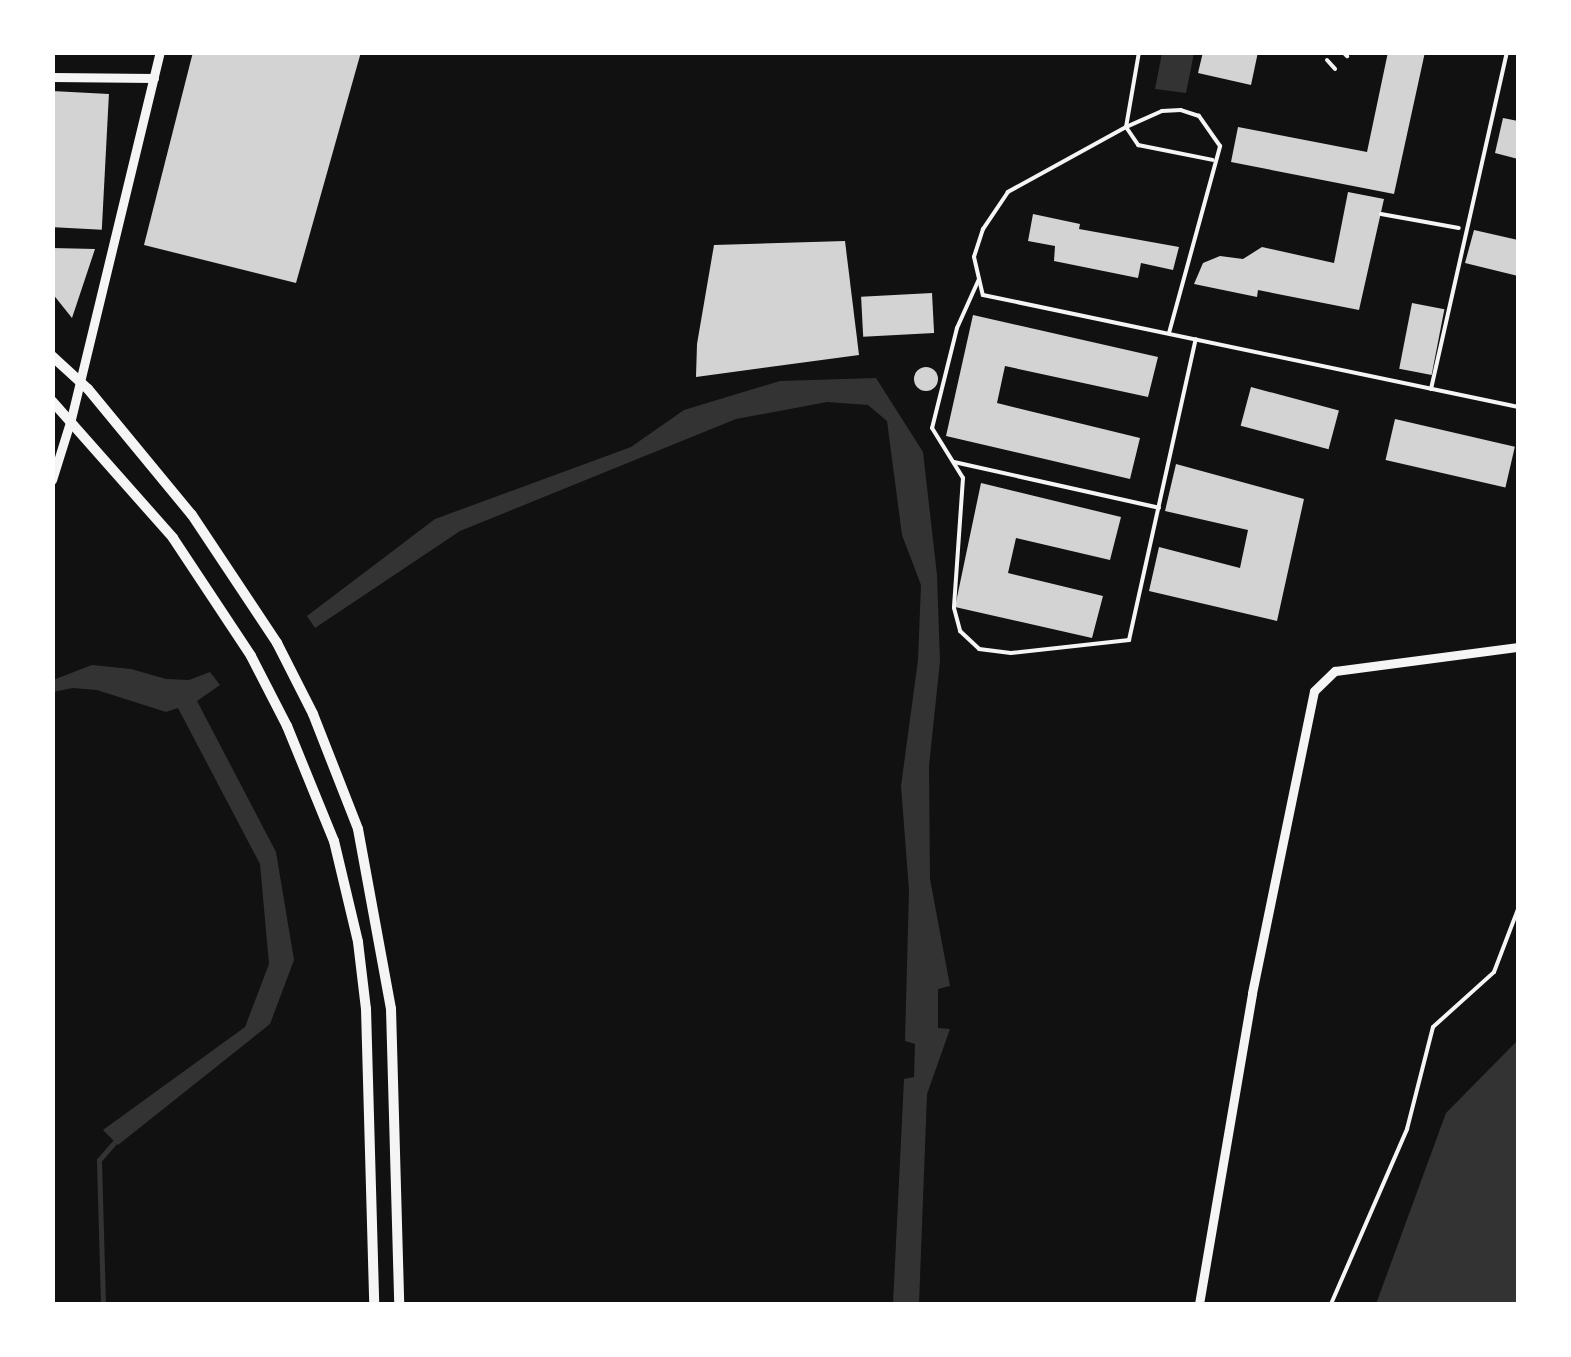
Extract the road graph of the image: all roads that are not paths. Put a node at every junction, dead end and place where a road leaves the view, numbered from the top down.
1 (160, 52) edge
2 (1140, 52) edge
3 (1507, 52) edge
4 (52, 78) edge
5 (154, 78) junction
6 (1126, 127) junction
7 (1212, 160) junction
8 (979, 279) junction
9 (1170, 334) junction
10 (1196, 339) junction
11 (52, 356) edge
12 (80, 382) junction
13 (1431, 389) junction
14 (52, 401) edge
15 (1518, 407) edge
16 (71, 419) junction
17 (953, 462) junction
18 (52, 480) edge
19 (1159, 508) junction
20 (1518, 647) edge
21 (374, 1304) edge
22 (399, 1304) edge
23 (1199, 1304) edge

1 - 5 street
2 - 6 lane
3 - 13 lane
4 - 5 street
5 - 12 street
6 - 7 lane
6 - 7 lane
6 - 8 lane
7 - 9 lane
8 - 9 lane
8 - 17 lane
9 - 10 lane
10 - 13 lane
10 - 19 lane
11 - 12 main road
12 - 16 street
12 - 22 main road
13 - 15 lane
14 - 16 main road
16 - 18 street
16 - 21 main road
17 - 19 lane
17 - 19 lane
20 - 23 street

